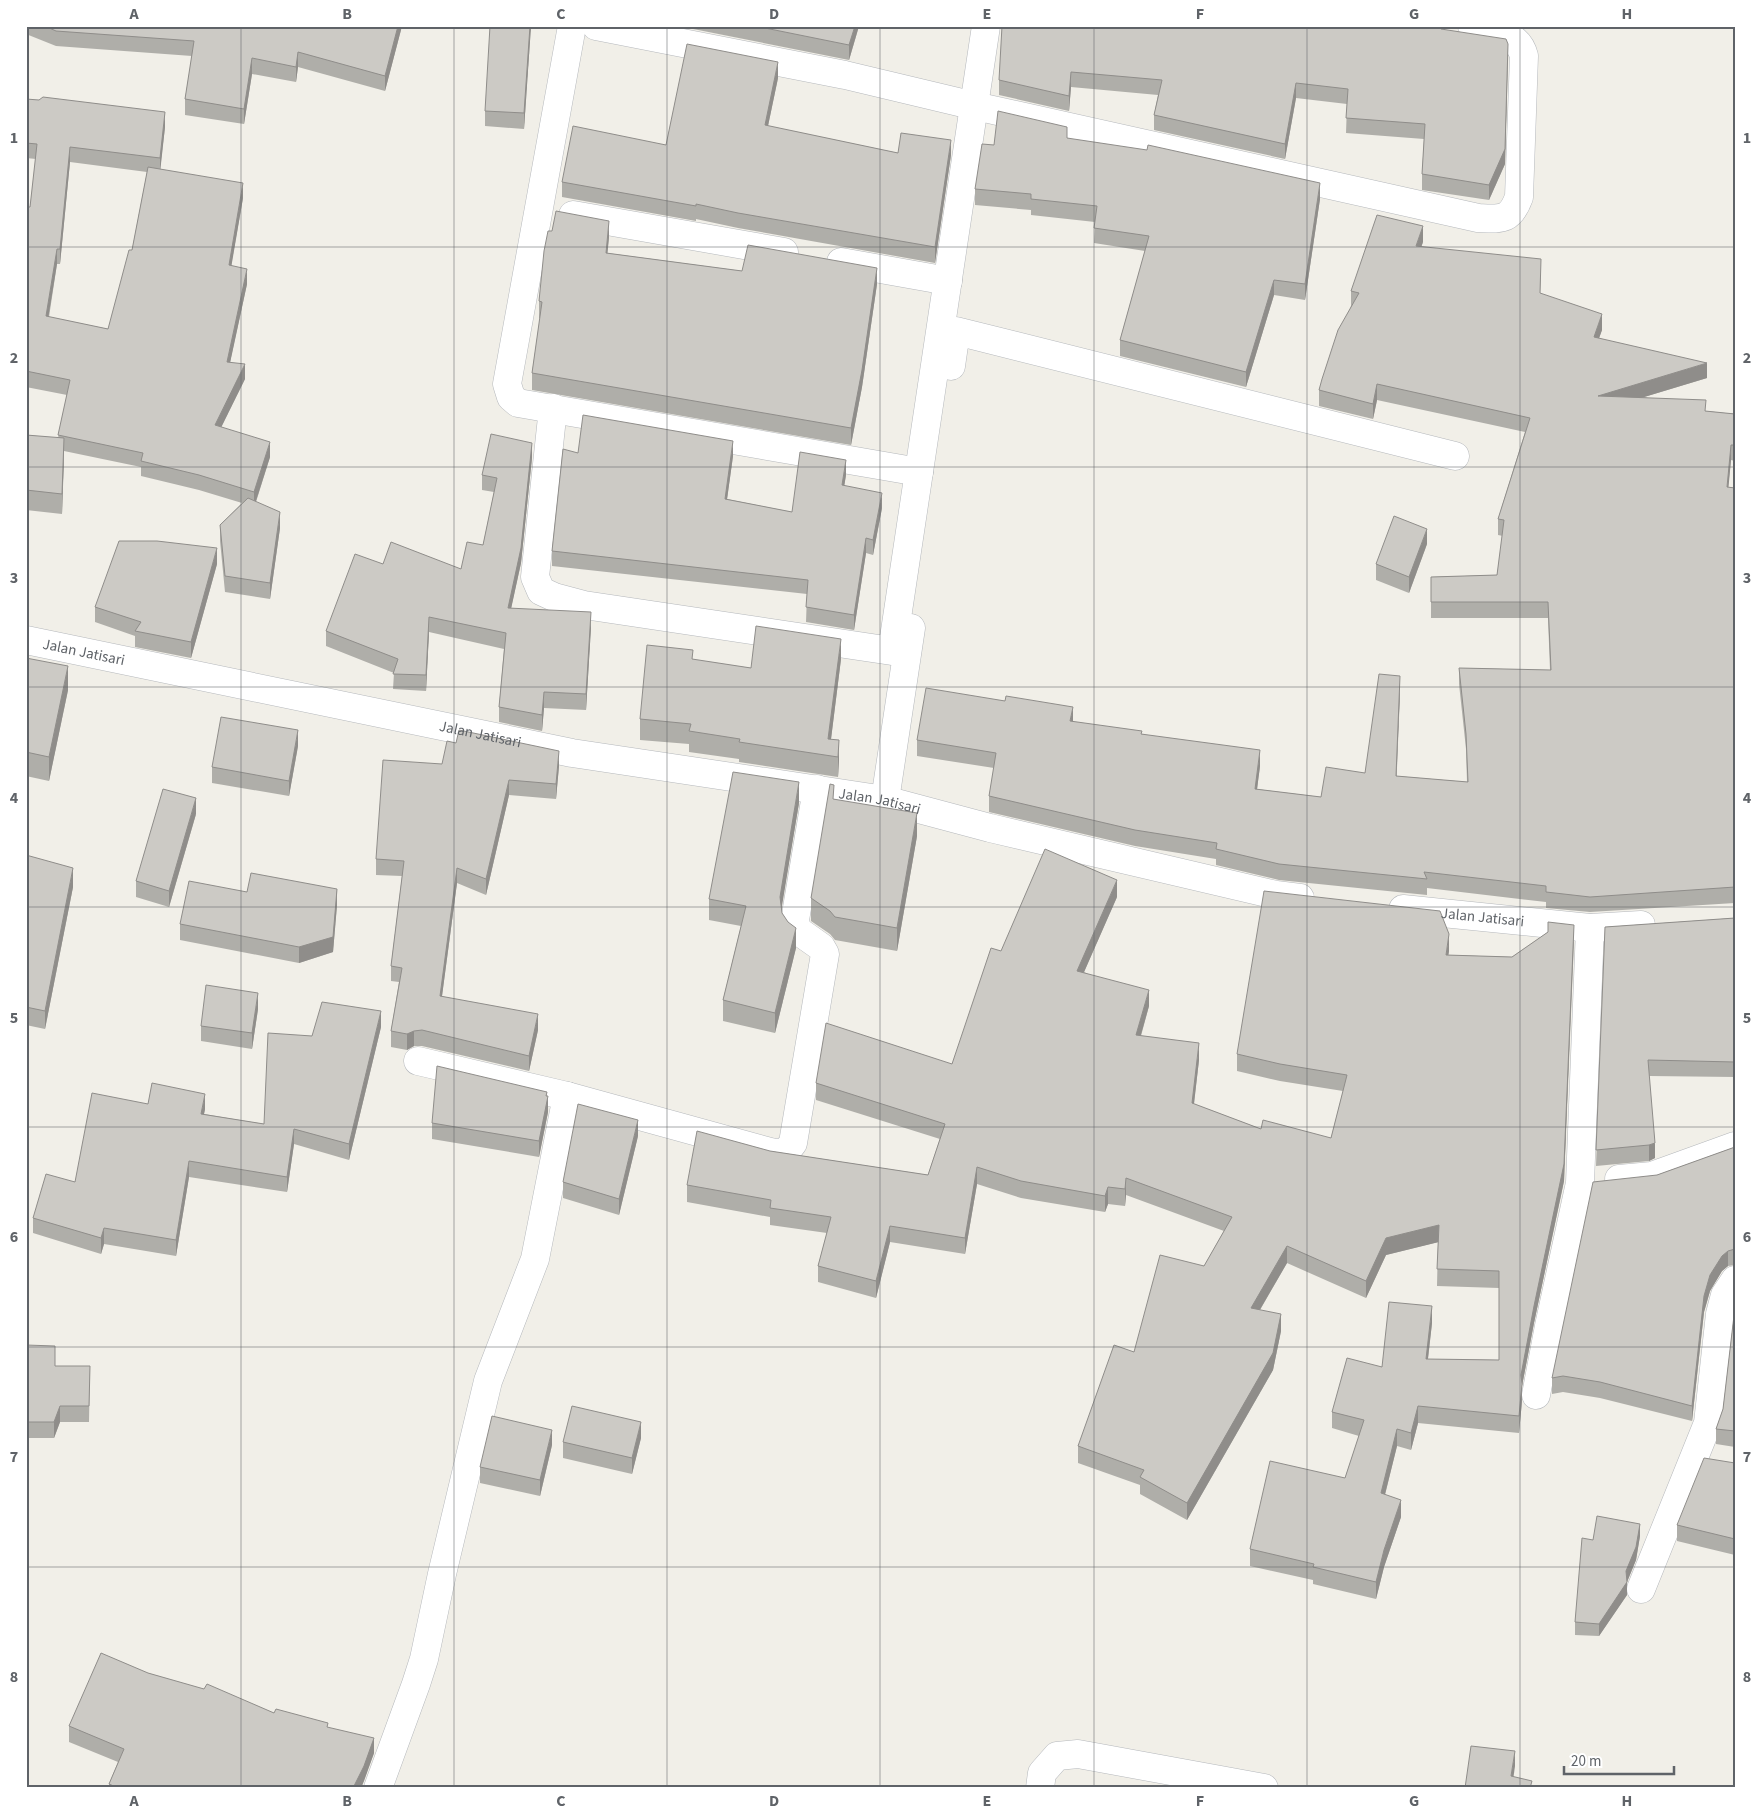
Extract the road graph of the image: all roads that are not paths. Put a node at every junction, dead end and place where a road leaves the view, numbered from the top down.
1 (572, 26) edge
2 (596, 26) edge
3 (986, 26) edge
4 (1472, 26) edge
5 (975, 106) junction
6 (538, 208) junction
7 (948, 281) junction
8 (554, 408) junction
9 (1455, 456) dead end
10 (918, 472) junction
11 (26, 640) edge
12 (817, 789) junction
13 (885, 800) junction
14 (1325, 900) edge
15 (1374, 906) edge
16 (1667, 923) edge
17 (1590, 928) junction
18 (418, 1061) dead end
19 (567, 1096) junction
20 (1735, 1146) edge
21 (1580, 1183) junction
22 (1735, 1280) edge
23 (1536, 1395) dead end
24 (1641, 1589) dead end
25 (378, 1788) edge
26 (1040, 1788) edge
27 (1264, 1788) edge

1 - 6 street
2 - 5 street
3 - 5 street
4 - 5 street
5 - 7 street
6 - 7 street
6 - 8 street
7 - 10 street
8 - 10 street
8 - 10 street
9 - 13 street
11 - 12 street, Jalan Jatisari
12 - 13 street, Jalan Jatisari
12 - 19 street
13 - 14 street, Jalan Jatisari
15 - 17 street, Jalan Jatisari
16 - 17 street, Jalan Jatisari
17 - 21 street
18 - 19 street
19 - 25 street
20 - 21 street
21 - 23 street
22 - 24 street
26 - 27 street

